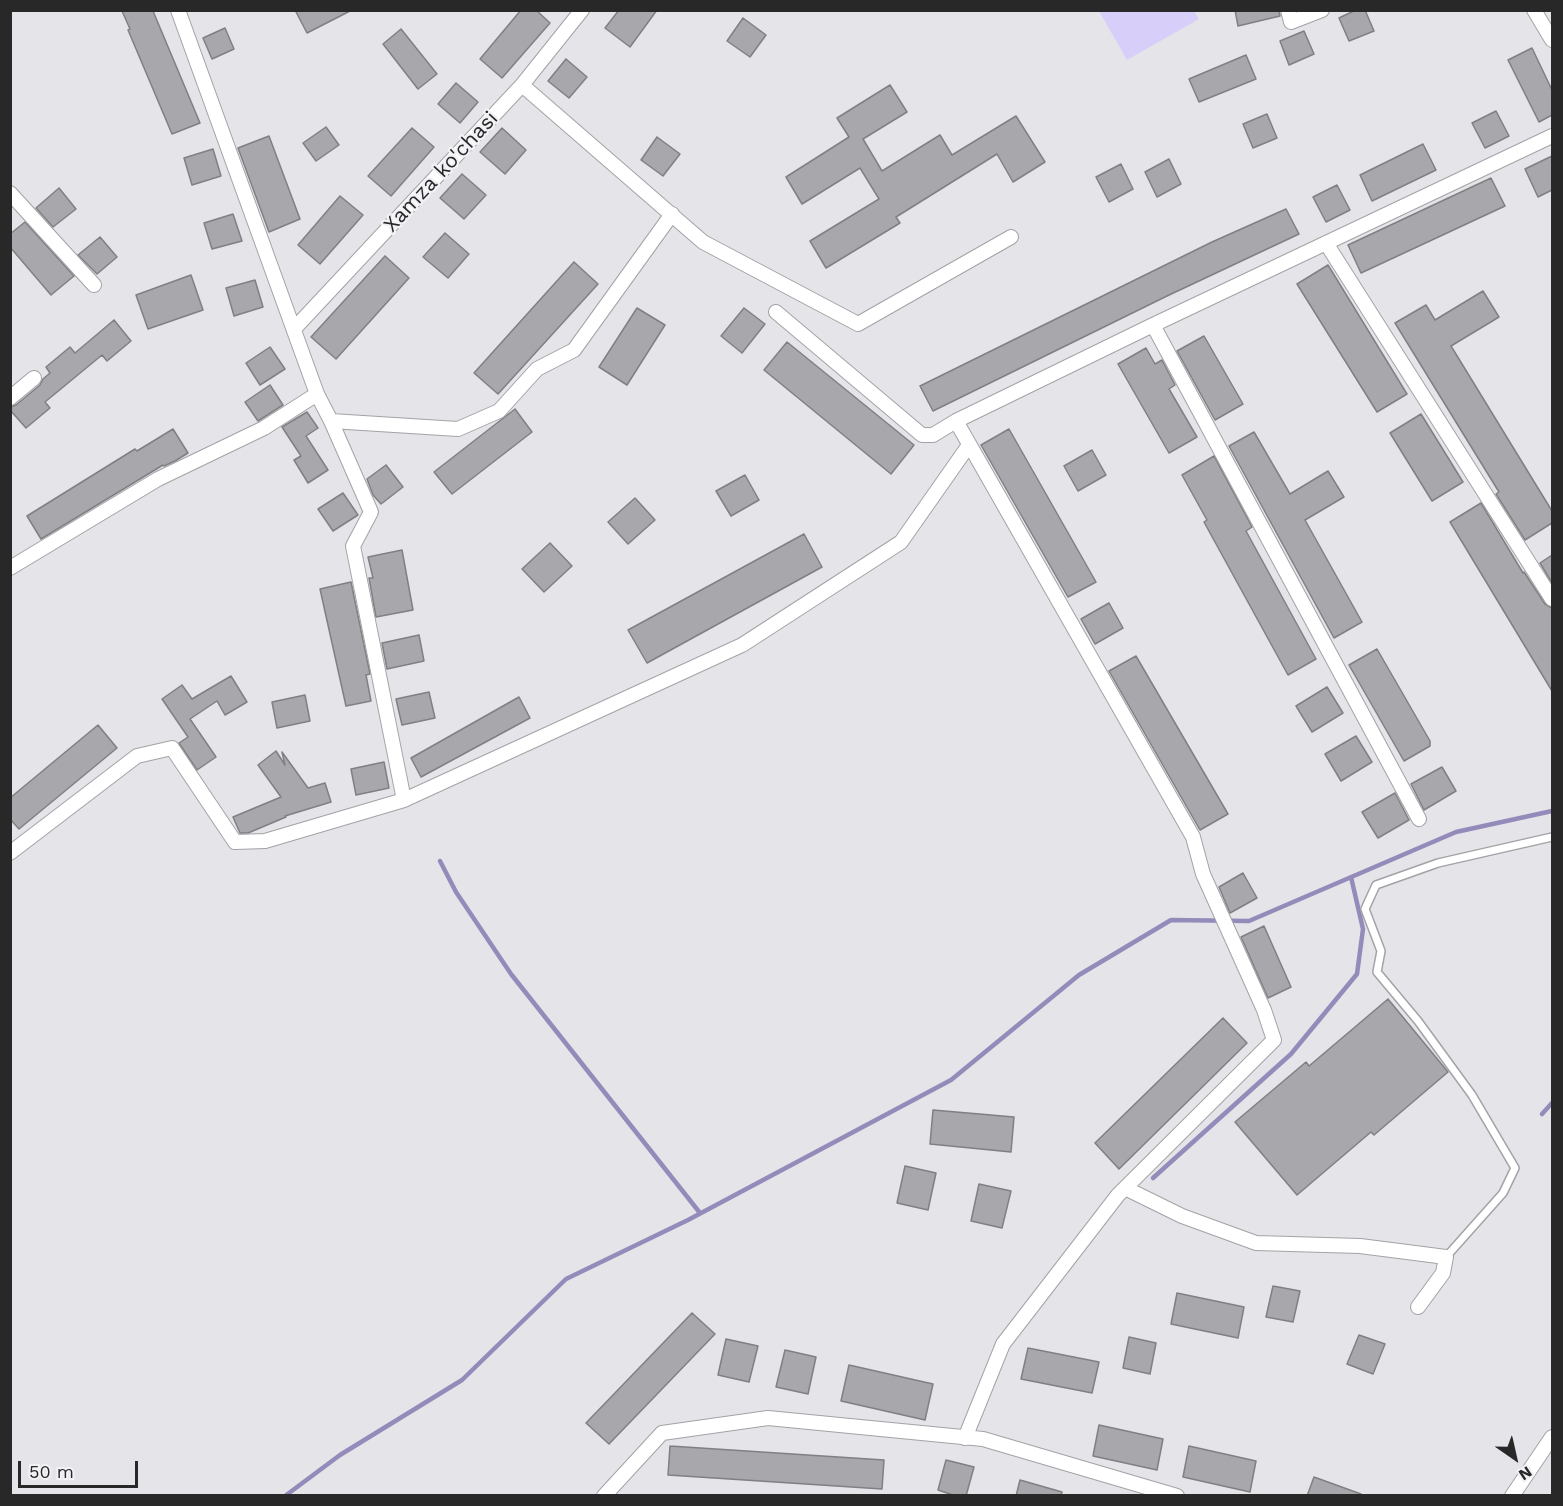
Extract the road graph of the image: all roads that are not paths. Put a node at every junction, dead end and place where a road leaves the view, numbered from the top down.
1 (178, 10) edge
2 (582, 10) edge
3 (1288, 10) edge
4 (1322, 10) edge
5 (1534, 10) edge
6 (1552, 40) edge
7 (522, 85) junction
8 (1552, 136) edge
9 (10, 193) edge
10 (672, 214) junction
11 (1011, 237) dead end
12 (1326, 243) junction
13 (94, 285) dead end
14 (776, 312) dead end
15 (1153, 325) junction
16 (294, 329) junction
17 (34, 378) dead end
18 (317, 394) junction
19 (10, 398) edge
20 (332, 421) junction
21 (956, 421) junction
22 (969, 444) junction
23 (10, 568) edge
24 (1552, 600) edge
25 (404, 800) junction
26 (1419, 819) dead end
27 (1552, 837) edge
28 (10, 853) edge
29 (1125, 1188) junction
30 (1446, 1257) junction
31 (1418, 1307) dead end
32 (1552, 1437) edge
33 (965, 1438) junction
34 (604, 1496) edge
35 (1177, 1496) edge
36 (1512, 1496) edge

1 - 16 street
2 - 7 street, Xamza ko'chasi
3 - 4 street
5 - 6 street
7 - 10 street
7 - 16 street, Xamza ko'chasi
8 - 12 street
9 - 13 street
10 - 11 street
10 - 20 street
12 - 15 street
12 - 24 street
14 - 21 street
15 - 21 street
15 - 26 street
16 - 18 street
17 - 19 street
18 - 20 street
18 - 23 street
20 - 25 street
21 - 22 street
22 - 25 street
22 - 29 street
25 - 28 street
27 - 30 lane
29 - 30 street
29 - 33 street
30 - 31 street
32 - 36 street
33 - 34 street
33 - 35 street

